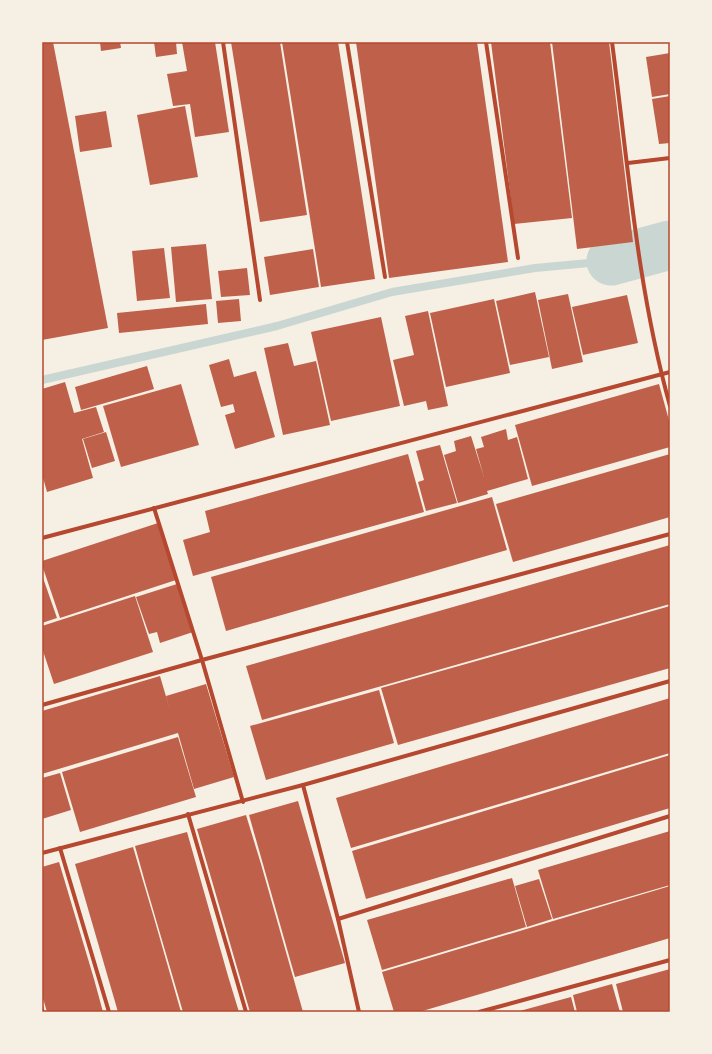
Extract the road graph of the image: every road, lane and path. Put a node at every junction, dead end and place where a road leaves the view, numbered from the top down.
1 (223, 42) edge
2 (347, 42) edge
3 (486, 42) edge
4 (612, 42) edge
5 (670, 158) edge
6 (628, 163) junction
7 (518, 258) dead end
8 (385, 277) dead end
9 (260, 300) dead end
10 (670, 372) edge
11 (661, 374) junction
12 (670, 406) edge
13 (154, 508) junction
14 (670, 534) edge
15 (42, 538) edge
16 (202, 660) junction
17 (670, 681) edge
18 (42, 705) edge
19 (303, 785) junction
20 (243, 802) junction
21 (188, 814) junction
22 (670, 816) edge
23 (60, 848) junction
24 (42, 853) edge
25 (338, 919) junction
26 (670, 960) edge
27 (109, 1012) edge
28 (246, 1012) edge
29 (359, 1012) edge
30 (479, 1012) edge

1 - 9 street
2 - 8 street
3 - 7 street
4 - 6 street
5 - 6 street
6 - 11 street
10 - 11 street
11 - 12 street
11 - 13 street
13 - 15 street
13 - 16 street
14 - 16 street
16 - 18 street
16 - 20 street
17 - 19 street
19 - 20 street
19 - 25 street
20 - 21 street
21 - 23 street
21 - 28 street
22 - 25 street
23 - 24 street
23 - 27 street
25 - 29 street
26 - 30 street

